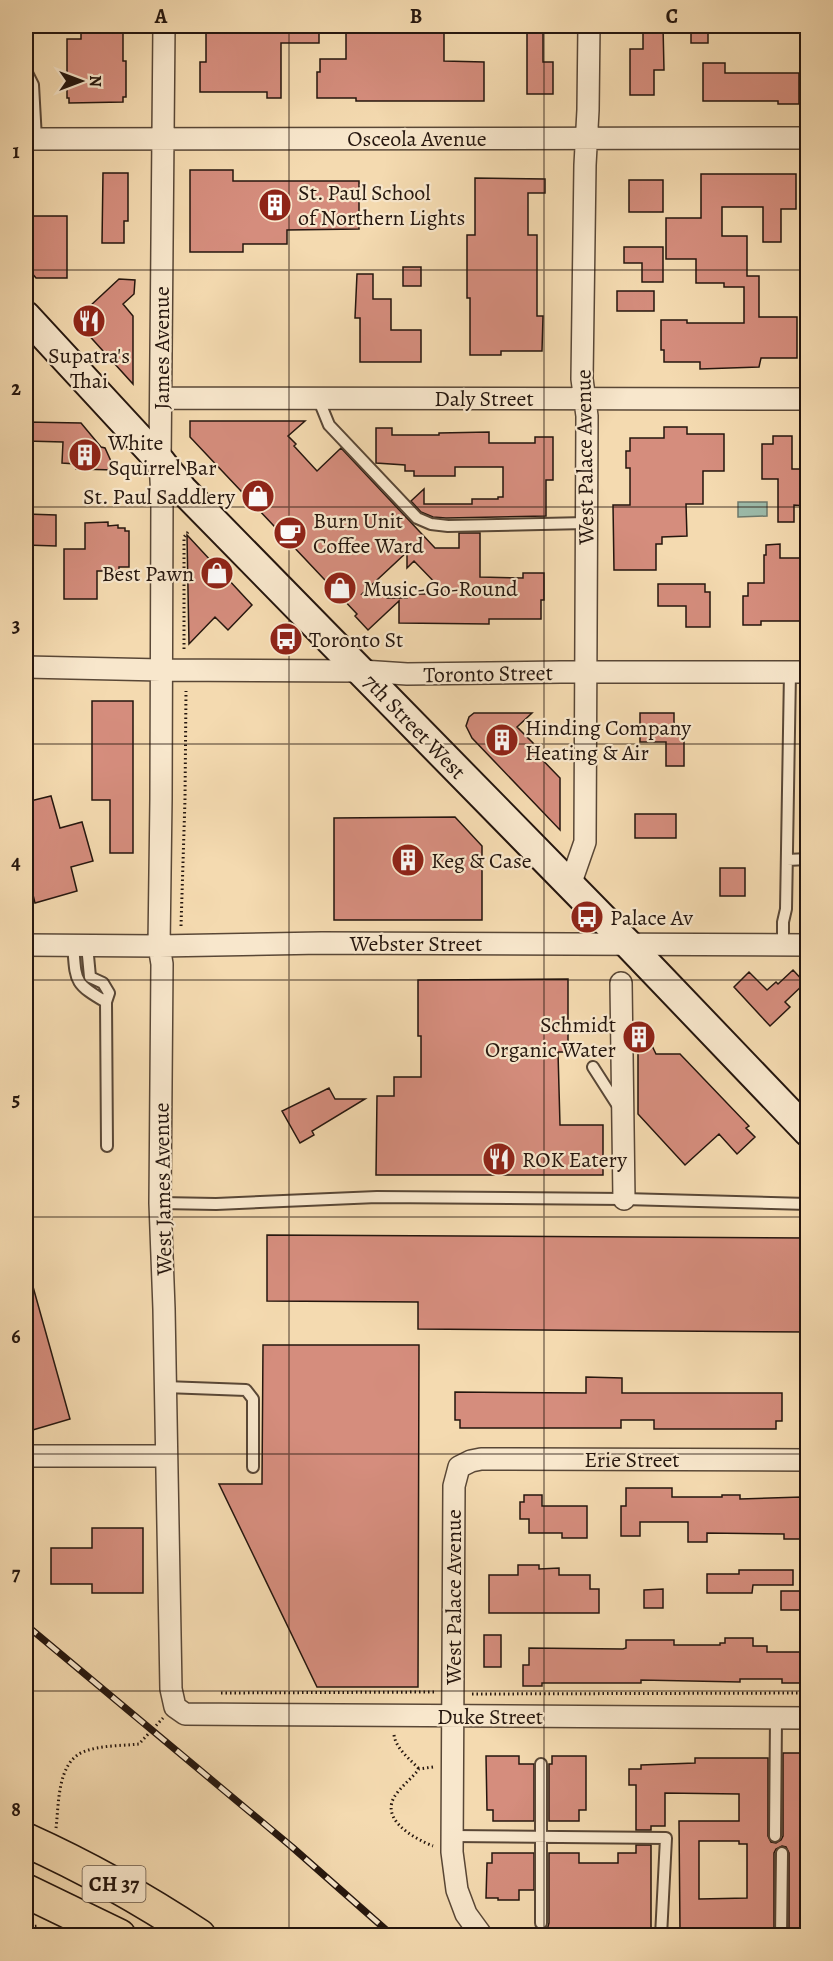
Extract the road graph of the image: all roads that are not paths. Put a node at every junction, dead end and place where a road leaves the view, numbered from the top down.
1 (164, 26) edge
2 (589, 26) edge
3 (26, 70) edge
4 (586, 138) junction
5 (807, 138) edge
6 (31, 139) edge
7 (163, 139) junction
8 (26, 316) edge
9 (161, 398) junction
10 (318, 398) junction
11 (584, 398) junction
12 (807, 399) edge
13 (160, 461) junction
14 (586, 523) junction
15 (26, 667) edge
16 (161, 670) junction
17 (362, 671) junction
18 (587, 672) junction
19 (799, 672) edge
20 (807, 859) edge
21 (787, 860) junction
22 (570, 885) junction
23 (26, 945) edge
24 (80, 945) junction
25 (628, 945) junction
26 (783, 945) junction
27 (807, 945) edge
28 (159, 946) junction
29 (621, 983) dead end
30 (593, 1067) dead end
31 (807, 1132) edge
32 (107, 1146) dead end
33 (621, 1199) junction
34 (160, 1203) junction
35 (807, 1204) edge
36 (165, 1387) junction
37 (26, 1456) edge
38 (166, 1456) junction
39 (807, 1460) edge
40 (253, 1467) dead end
41 (459, 1467) joint
42 (175, 1707) joint
43 (452, 1715) junction
44 (776, 1718) junction
45 (807, 1718) edge
46 (541, 1764) dead end
47 (775, 1836) dead end
48 (541, 1837) junction
49 (26, 1840) edge
50 (452, 1844) junction
51 (782, 1853) dead end
52 (26, 1891) edge
53 (541, 1923) dead end
54 (77, 1935) edge
55 (95, 1935) edge
56 (119, 1935) edge
57 (199, 1935) edge
58 (482, 1935) edge
59 (661, 1935) edge
60 (781, 1935) edge

1 - 7 street, James Avenue
2 - 4 street, West Palace Avenue
3 - 6 lane
4 - 5 street, Osceola Avenue
4 - 7 street, Osceola Avenue
4 - 11 street, West Palace Avenue
6 - 7 street, Osceola Avenue
7 - 9 street, James Avenue
8 - 13 main road, 7th Street West
9 - 10 street, Daly Street
9 - 13 street, James Avenue
10 - 11 street, Daly Street
10 - 14 lane
11 - 12 street, Daly Street
11 - 14 street, West Palace Avenue
13 - 16 street, James Avenue
13 - 17 main road, 7th Street West
14 - 18 street, West Palace Avenue
15 - 16 street, Toronto Street
16 - 17 street, Toronto Street
16 - 28 street, West James Avenue
17 - 18 street, Toronto Street
17 - 22 main road, 7th Street West
18 - 19 street, Toronto Street
18 - 22 street, West Palace Avenue
19 - 21 lane
20 - 21 lane
21 - 26 lane
22 - 25 main road, 7th Street West
23 - 24 street, Webster Street
24 - 28 street, Webster Street
24 - 32 lane
25 - 26 street, Webster Street
25 - 28 street, Webster Street
25 - 31 main road, 7th Street West
26 - 27 street, Webster Street
28 - 34 street, West James Avenue
29 - 33 street
30 - 33 lane
33 - 34 lane
33 - 35 lane
34 - 36 street, West James Avenue
36 - 38 street, West James Avenue
36 - 40 lane
37 - 38 street
38 - 42 street, West James Avenue
39 - 41 street, Erie Street
41 - 43 street, West Palace Avenue
42 - 43 street, Duke Street
43 - 44 street, Duke Street
43 - 50 street, West Palace Avenue
44 - 45 street, Duke Street
44 - 47 lane
46 - 48 lane
48 - 50 lane
48 - 53 lane
48 - 59 lane
49 - 57 highway, CH 37
50 - 58 street, West Palace Avenue
51 - 60 lane
52 - 56 highway, CH 37
54 - 55 highway

